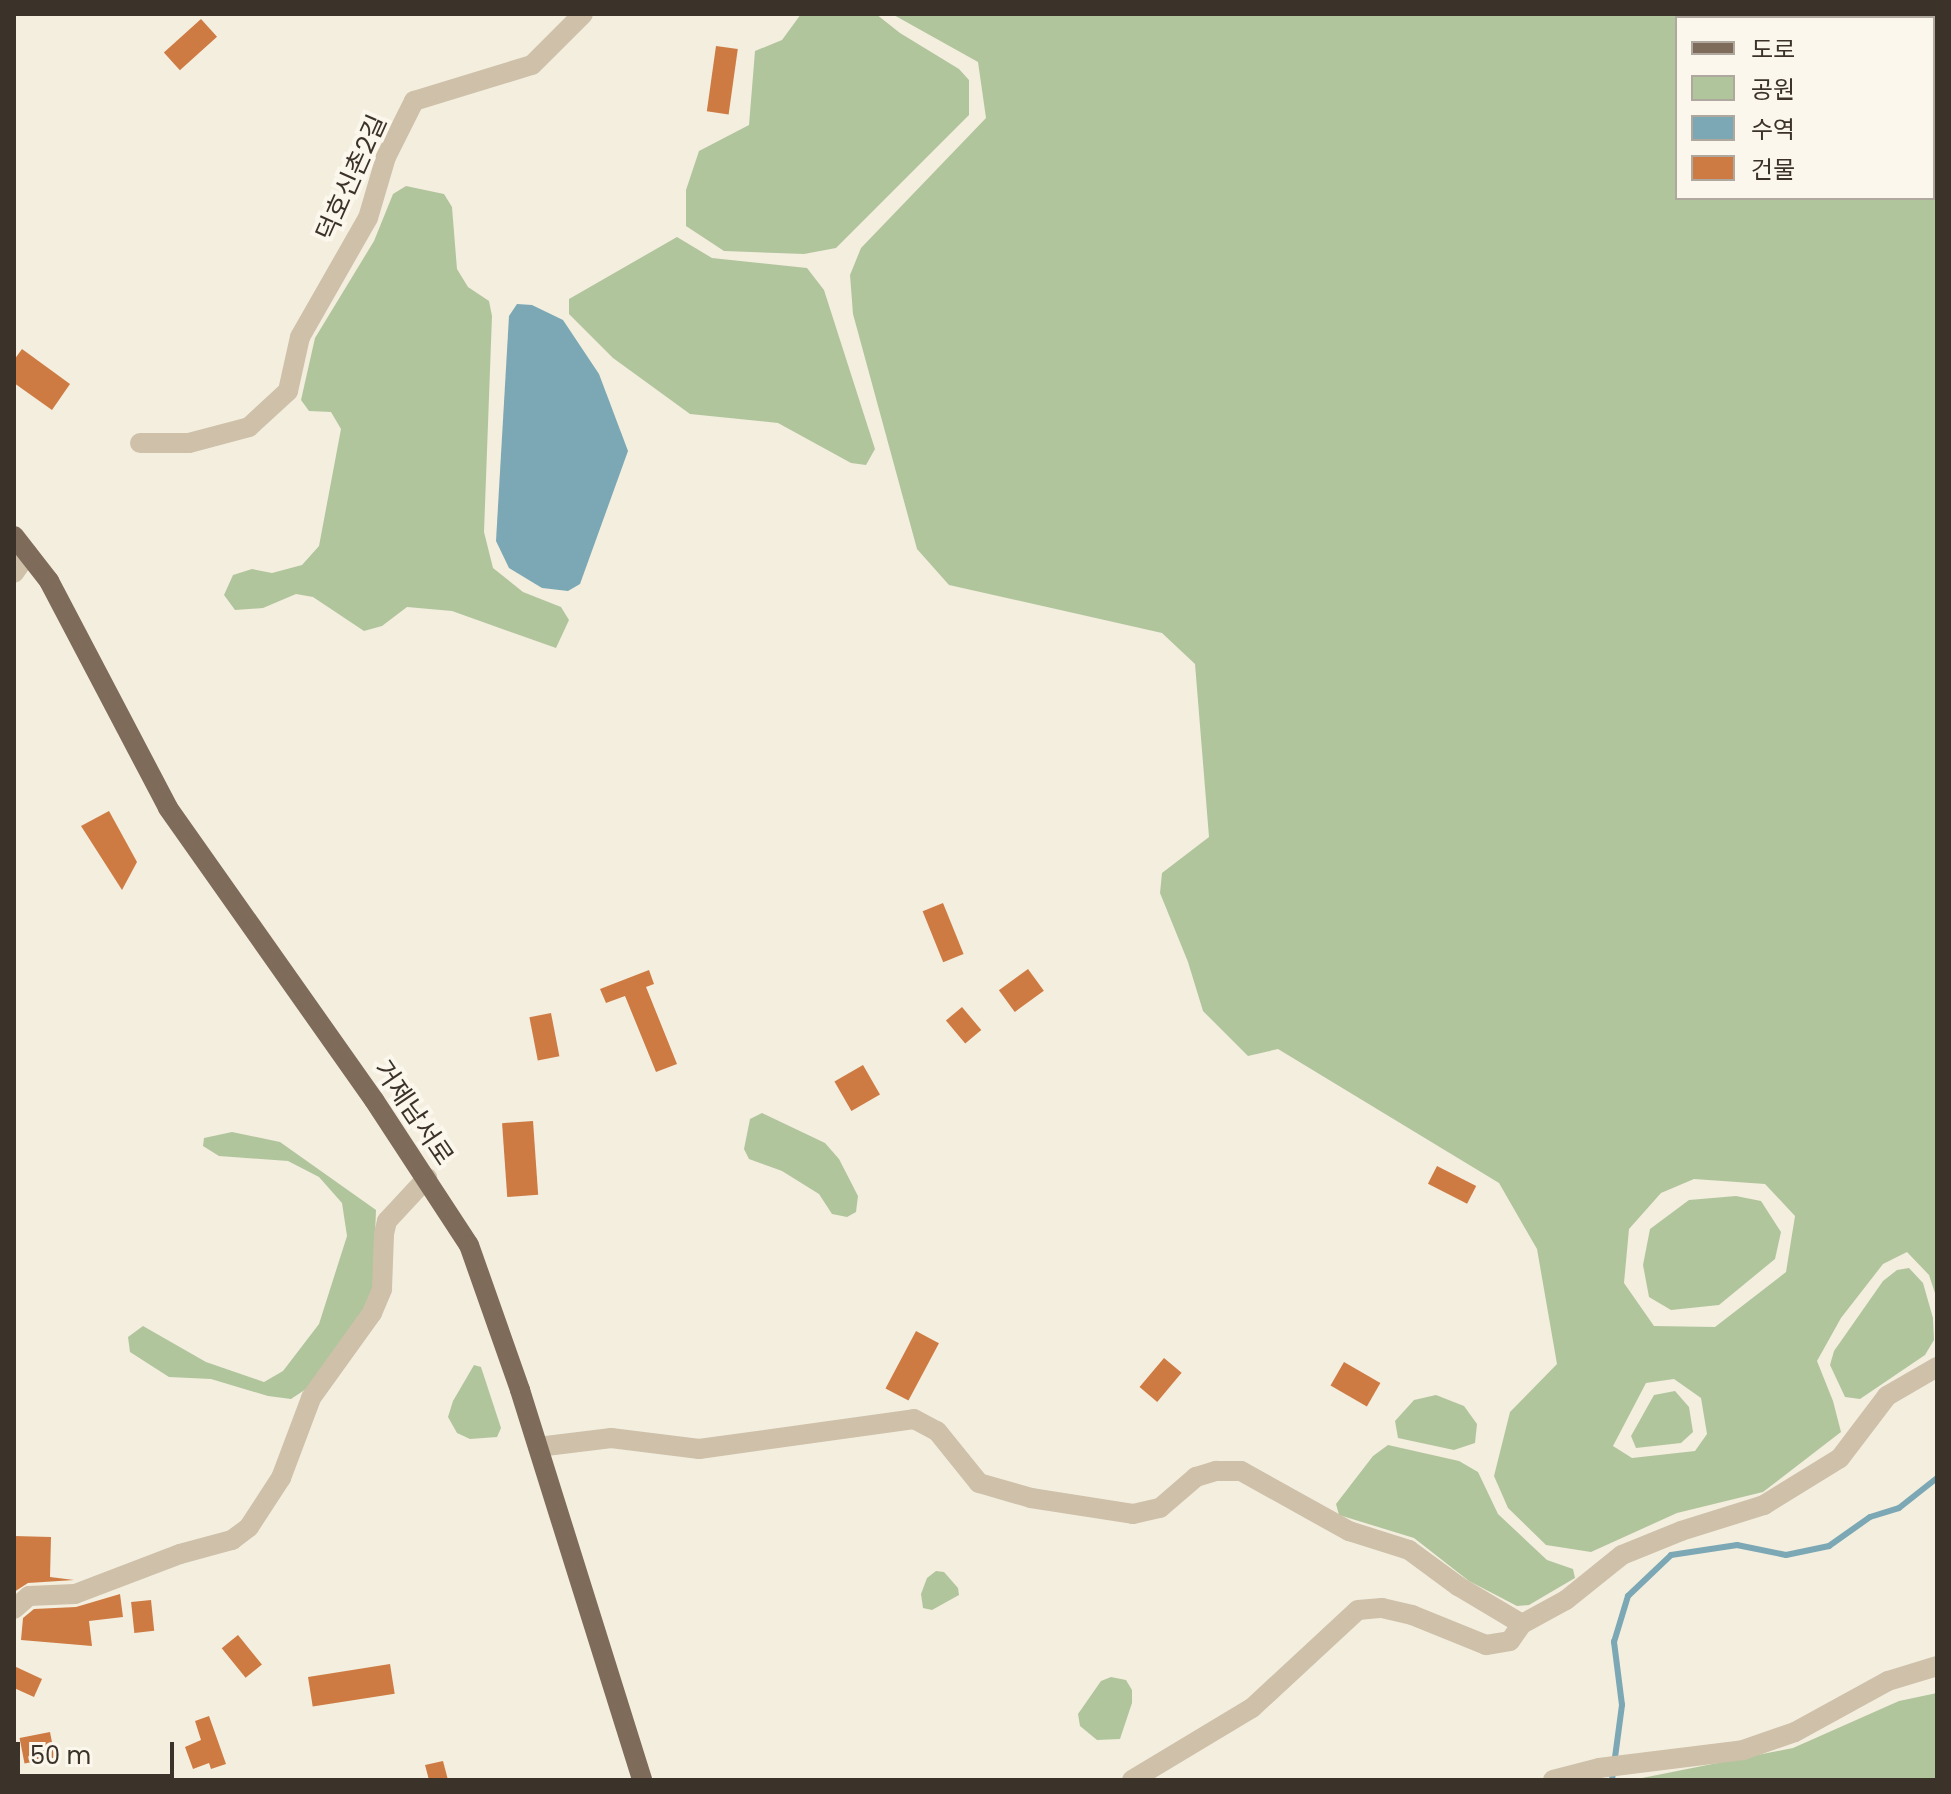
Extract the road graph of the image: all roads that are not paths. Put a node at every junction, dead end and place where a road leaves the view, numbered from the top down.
1 (583, 14) edge
2 (140, 443) dead end
3 (14, 536) edge
4 (28, 553) junction
5 (14, 573) edge
6 (427, 1178) junction
7 (1937, 1367) edge
8 (538, 1447) junction
9 (14, 1609) edge
10 (1522, 1624) junction
11 (1937, 1666) edge
12 (642, 1780) edge
13 (1132, 1780) edge
14 (1553, 1780) edge

1 - 2 street, 덕호신촌2길
3 - 4 main road, 거제남서로
4 - 5 street
4 - 6 main road, 거제남서로
6 - 8 main road, 거제남서로
6 - 9 street
7 - 10 street
8 - 10 street
8 - 12 main road, 거제남서로
10 - 13 street
11 - 14 street

